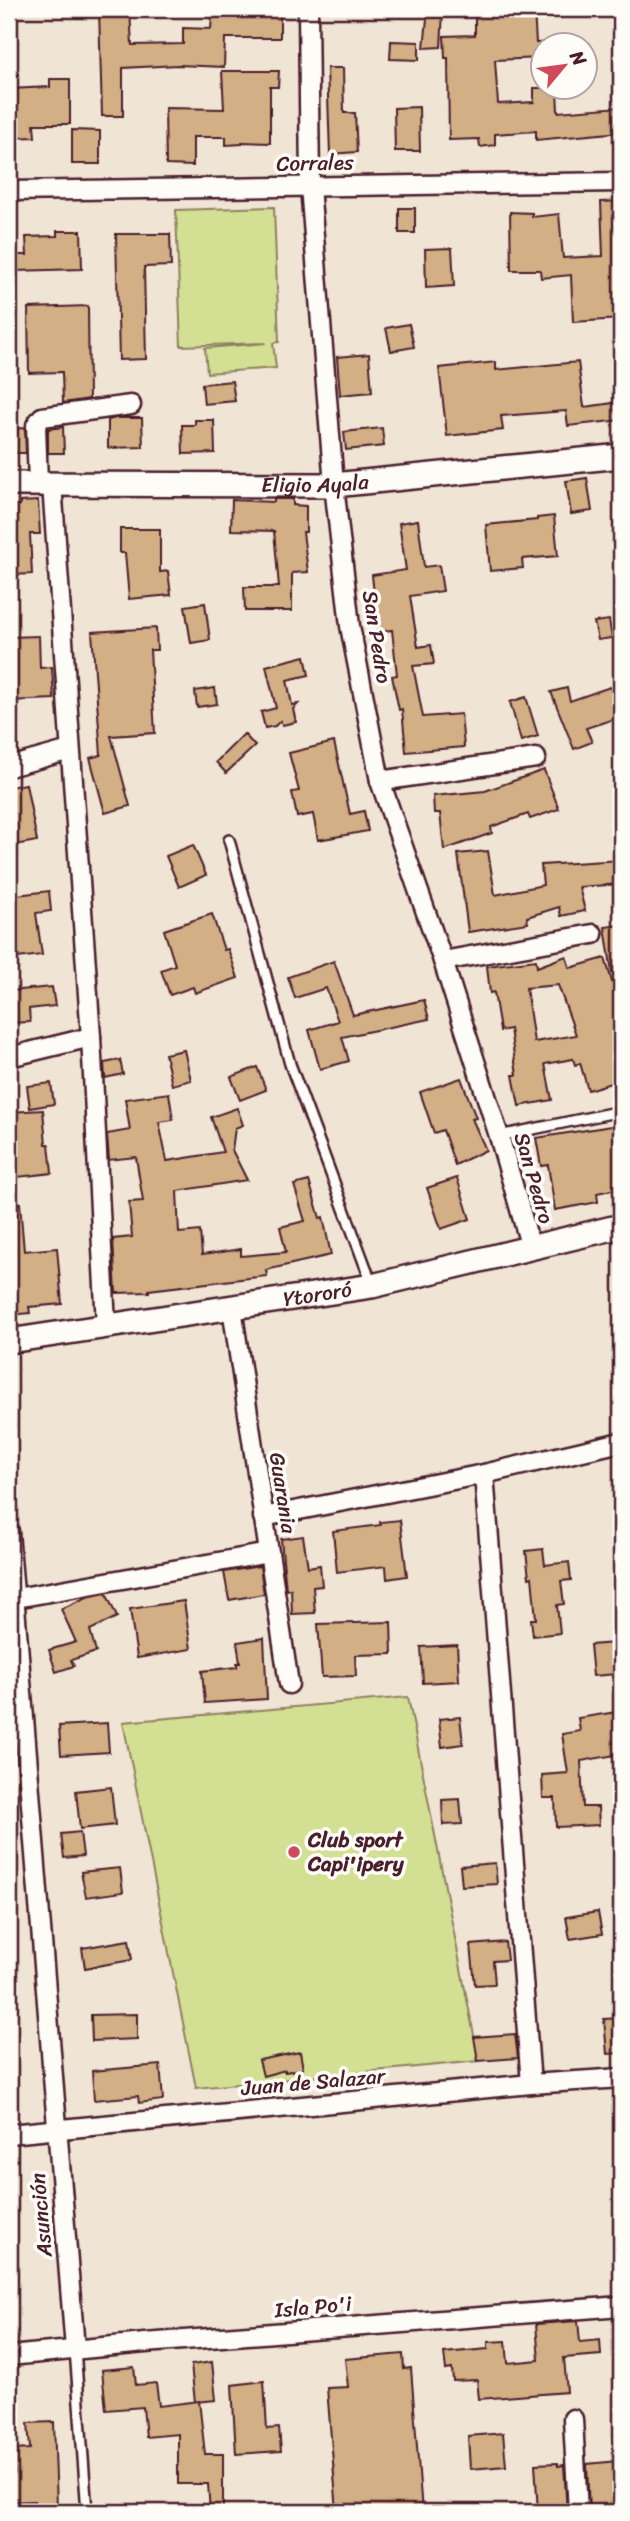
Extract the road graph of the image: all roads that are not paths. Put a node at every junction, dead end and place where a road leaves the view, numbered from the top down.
1 (308, 9) edge
2 (621, 182) edge
3 (310, 186) junction
4 (9, 191) edge
5 (131, 405) dead end
6 (621, 456) edge
7 (9, 484) edge
8 (45, 484) junction
9 (334, 485) junction
10 (70, 750) junction
11 (536, 758) dead end
12 (9, 766) edge
13 (380, 781) junction
14 (229, 840) dead end
15 (593, 934) dead end
16 (443, 961) junction
17 (91, 1037) junction
18 (9, 1057) edge
19 (621, 1111) edge
20 (499, 1136) junction
21 (621, 1226) edge
22 (531, 1248) junction
23 (372, 1286) junction
24 (232, 1308) junction
25 (106, 1325) junction
26 (9, 1341) edge
27 (621, 1442) edge
28 (484, 1474) junction
29 (263, 1517) junction
30 (9, 1532) edge
31 (269, 1553) junction
32 (16, 1598) junction
33 (289, 1684) dead end
34 (621, 2078) edge
35 (531, 2084) junction
36 (56, 2129) junction
37 (9, 2134) edge
38 (621, 2306) edge
39 (75, 2349) junction
40 (9, 2356) edge
41 (573, 2418) dead end
42 (87, 2512) edge
43 (578, 2512) edge

1 - 3 street, San Pedro
2 - 3 street, Corrales
3 - 4 street, Corrales
3 - 9 street, San Pedro
5 - 8 street
6 - 9 street, Eligio Ayala
7 - 8 street, Eligio Ayala
8 - 9 street, Eligio Ayala
8 - 10 street
9 - 13 street, San Pedro
10 - 12 street
10 - 17 street
11 - 13 street
13 - 16 street, San Pedro
14 - 23 lane
15 - 16 street
16 - 20 street, San Pedro
17 - 18 street
17 - 25 street
19 - 20 lane
20 - 22 street, San Pedro
21 - 22 street, Ytororó
22 - 23 street, Ytororó
23 - 24 street, Ytororó
24 - 25 street, Ytororó
24 - 29 street, Guarania
25 - 26 street, Ytororó
27 - 28 street
28 - 29 street
28 - 35 street
29 - 31 street, Guarania
30 - 32 street, Asunción
31 - 32 street
31 - 33 street, Guarania
32 - 36 street, Asunción
34 - 35 street, Juan de Salazar
35 - 36 street, Juan de Salazar
36 - 37 street, Juan de Salazar
36 - 39 street, Asunción
38 - 39 street, Isla Po'i
39 - 40 street, Isla Po'i
39 - 42 lane
41 - 43 street

